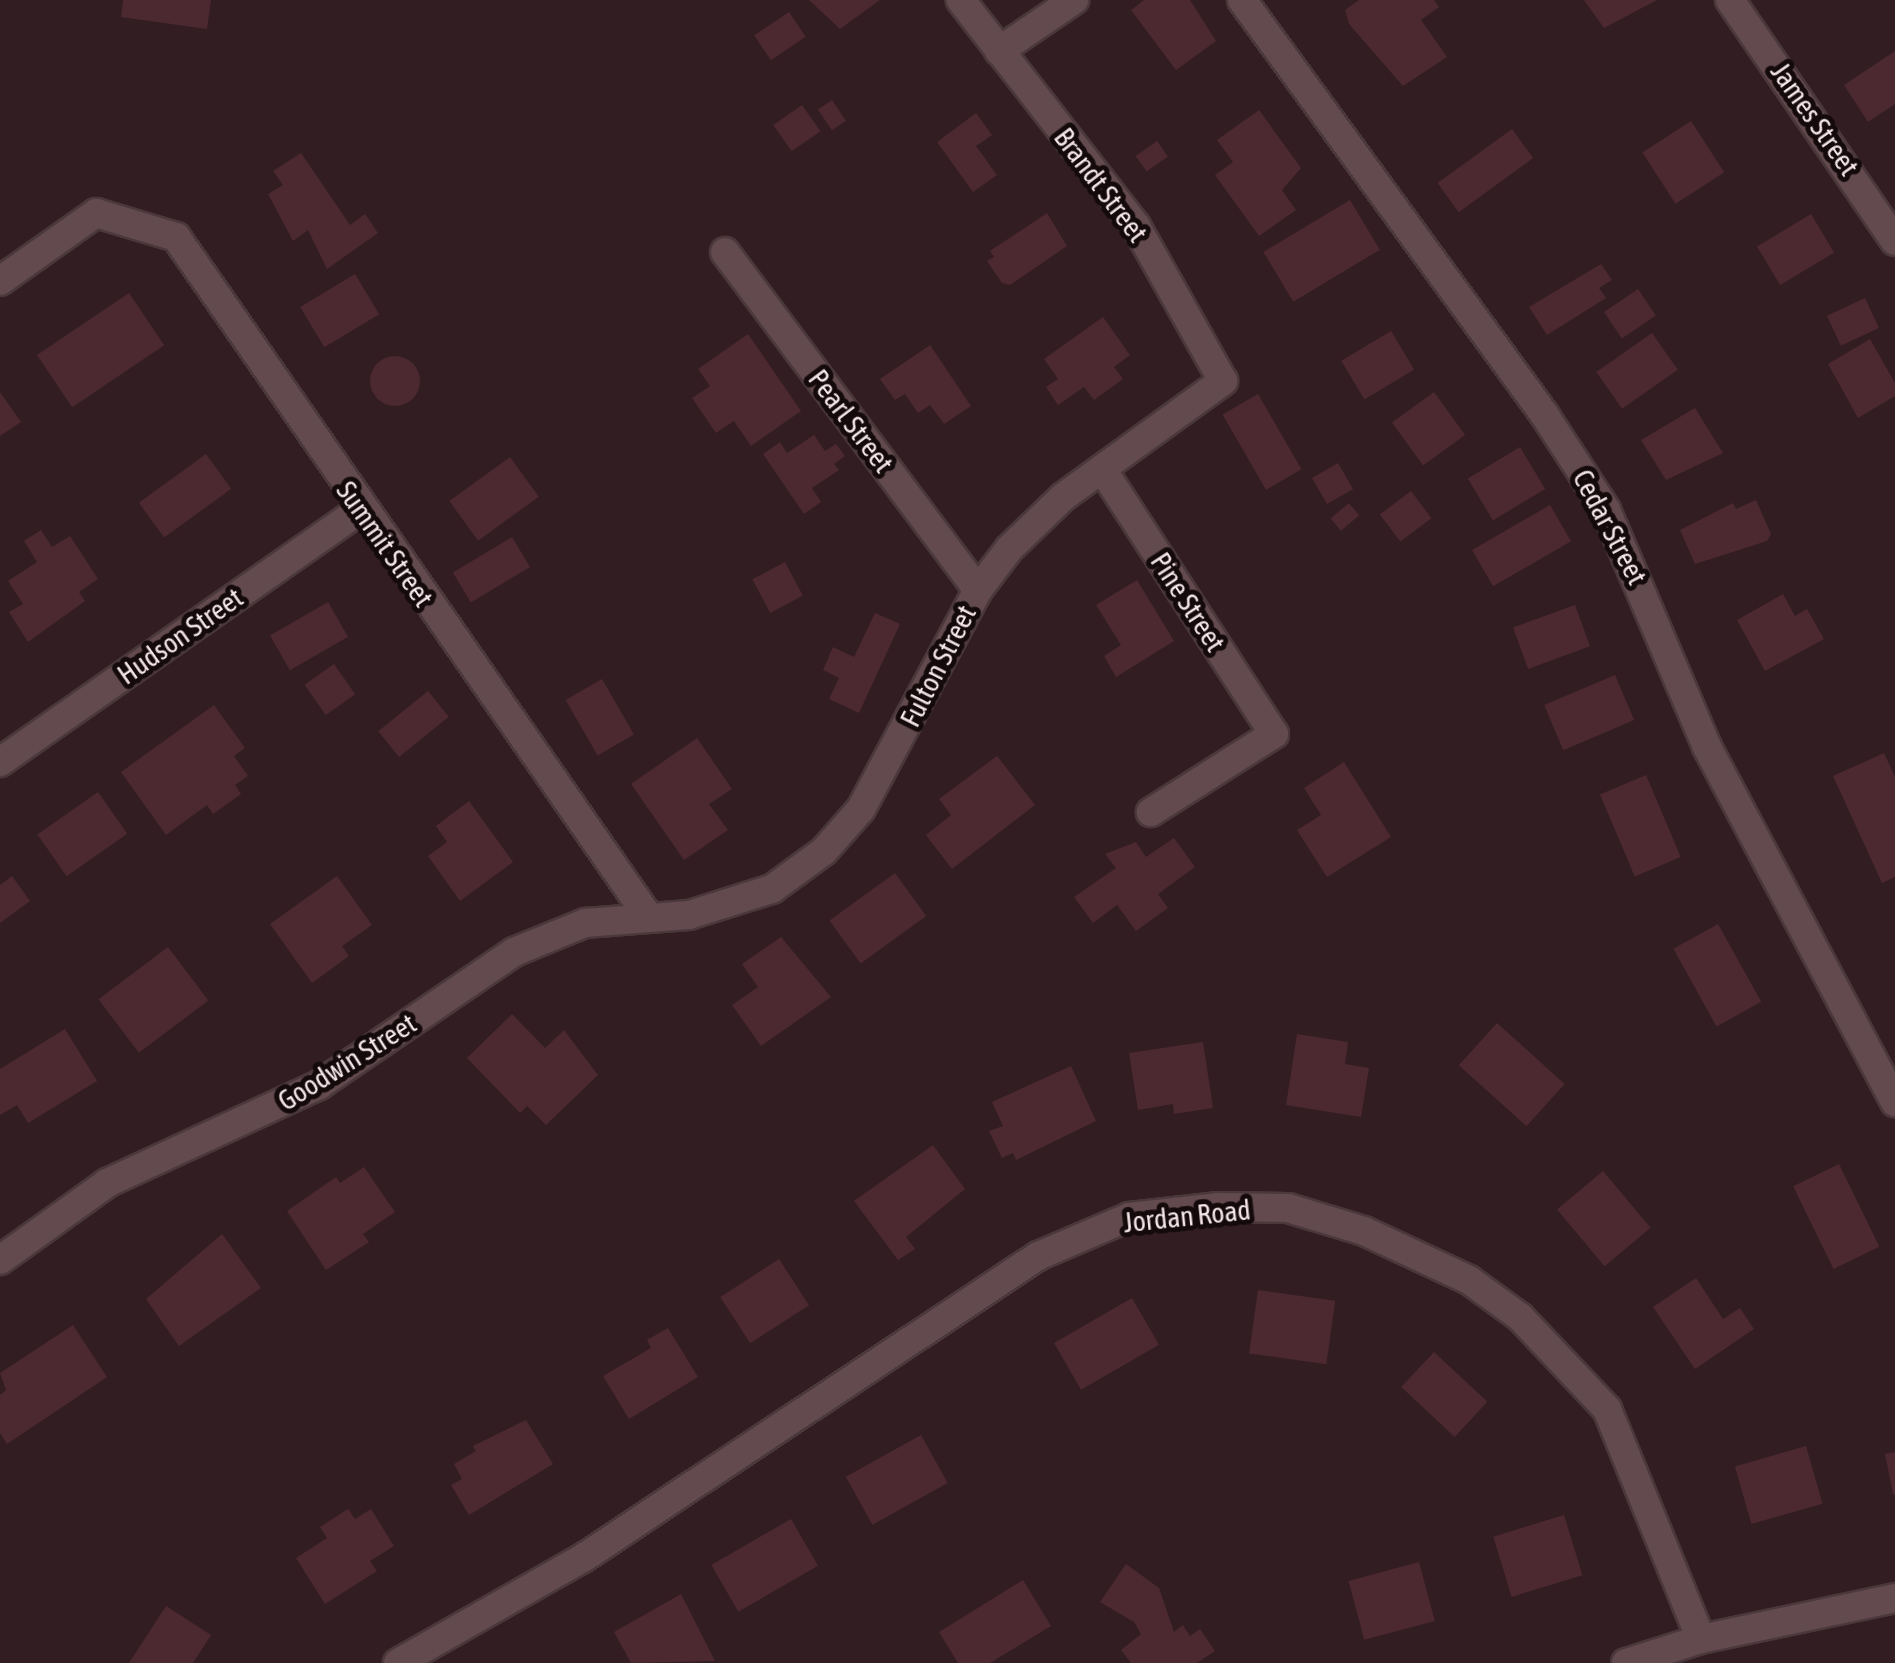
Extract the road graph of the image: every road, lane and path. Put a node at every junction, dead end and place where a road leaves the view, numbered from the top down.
1 (961, 0) edge
2 (1074, 0) edge
3 (1242, 0) edge
4 (1730, 0) edge
5 (998, 52) junction
6 (1895, 241) edge
7 (725, 252) dead end
8 (0, 281) edge
9 (1223, 380) joint
10 (1102, 469) junction
11 (360, 510) junction
12 (978, 590) junction
13 (0, 762) edge
14 (1151, 812) dead end
15 (648, 916) junction
16 (1895, 1102) edge
17 (0, 1260) edge
18 (1895, 1598) edge
19 (1701, 1639) junction
20 (398, 1663) edge
21 (1626, 1663) edge

1 - 5 street, Brandt Street
2 - 5 street
3 - 16 street, Cedar Street
4 - 6 street, James Street
5 - 9 street, Brandt Street
7 - 12 street, Pearl Street
8 - 11 street, Summit Street
9 - 10 street, Fulton Street
10 - 12 street, Fulton Street
10 - 14 street, Pine Street
11 - 13 street, Hudson Street
11 - 15 street, Summit Street
12 - 15 street, Fulton Street
15 - 17 street, Goodwin Street
18 - 19 street
19 - 20 street, Jordan Road
19 - 21 street

